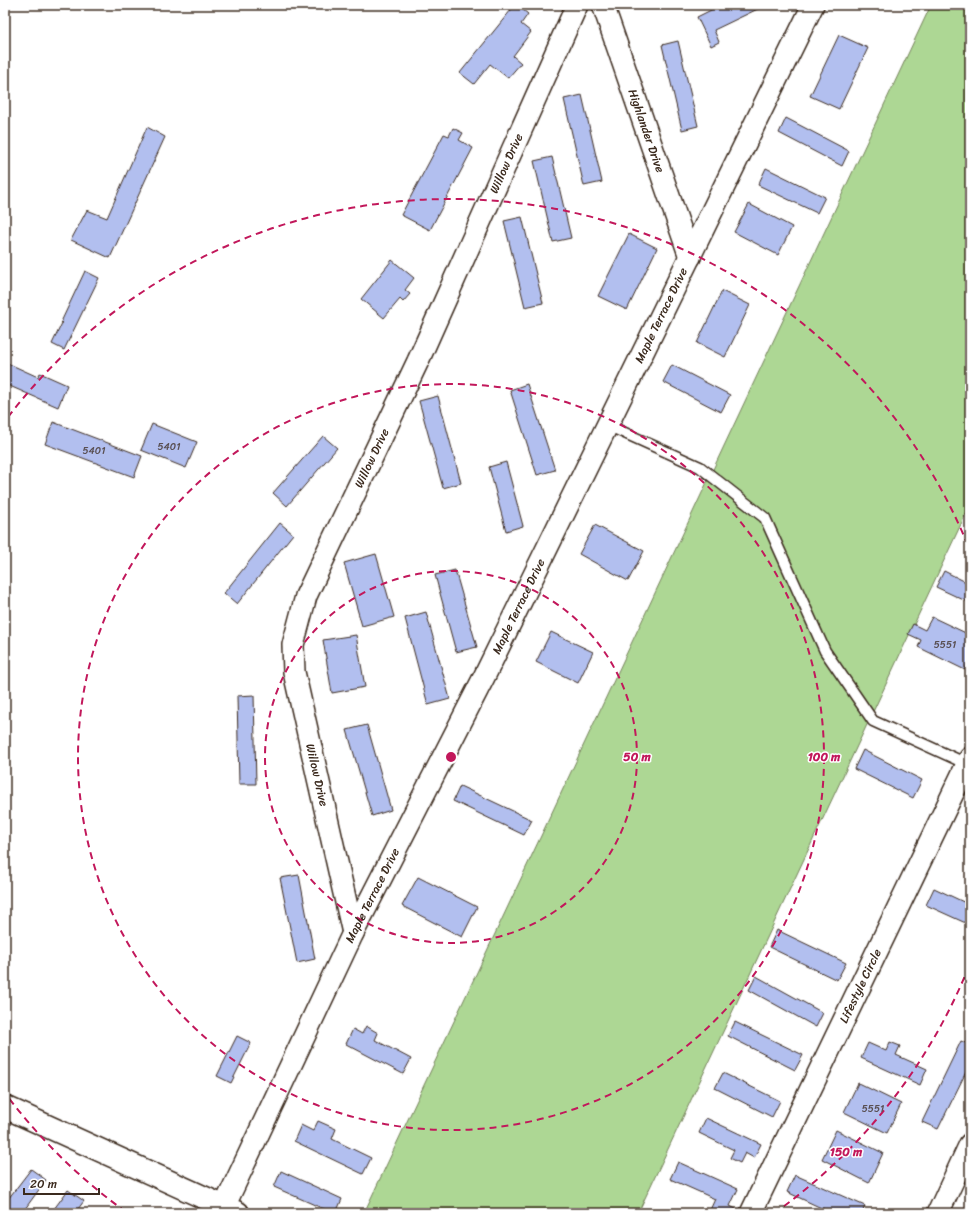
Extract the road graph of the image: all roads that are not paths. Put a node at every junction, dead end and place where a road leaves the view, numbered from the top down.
1 (577, 5) edge
2 (603, 5) edge
3 (813, 5) edge
4 (690, 257) junction
5 (607, 425) junction
6 (969, 761) edge
7 (353, 933) junction
8 (5, 1107) edge
9 (970, 1144) edge
10 (231, 1210) edge
11 (751, 1213) edge
12 (938, 1213) edge

1 - 7 street, Willow Drive
2 - 4 street, Highlander Drive
3 - 4 street, Maple Terrace Drive
4 - 5 street, Maple Terrace Drive
5 - 6 lane
5 - 7 street, Maple Terrace Drive
6 - 11 street, Lifestyle Circle
7 - 10 street, Maple Terrace Drive
8 - 10 street
9 - 12 street

